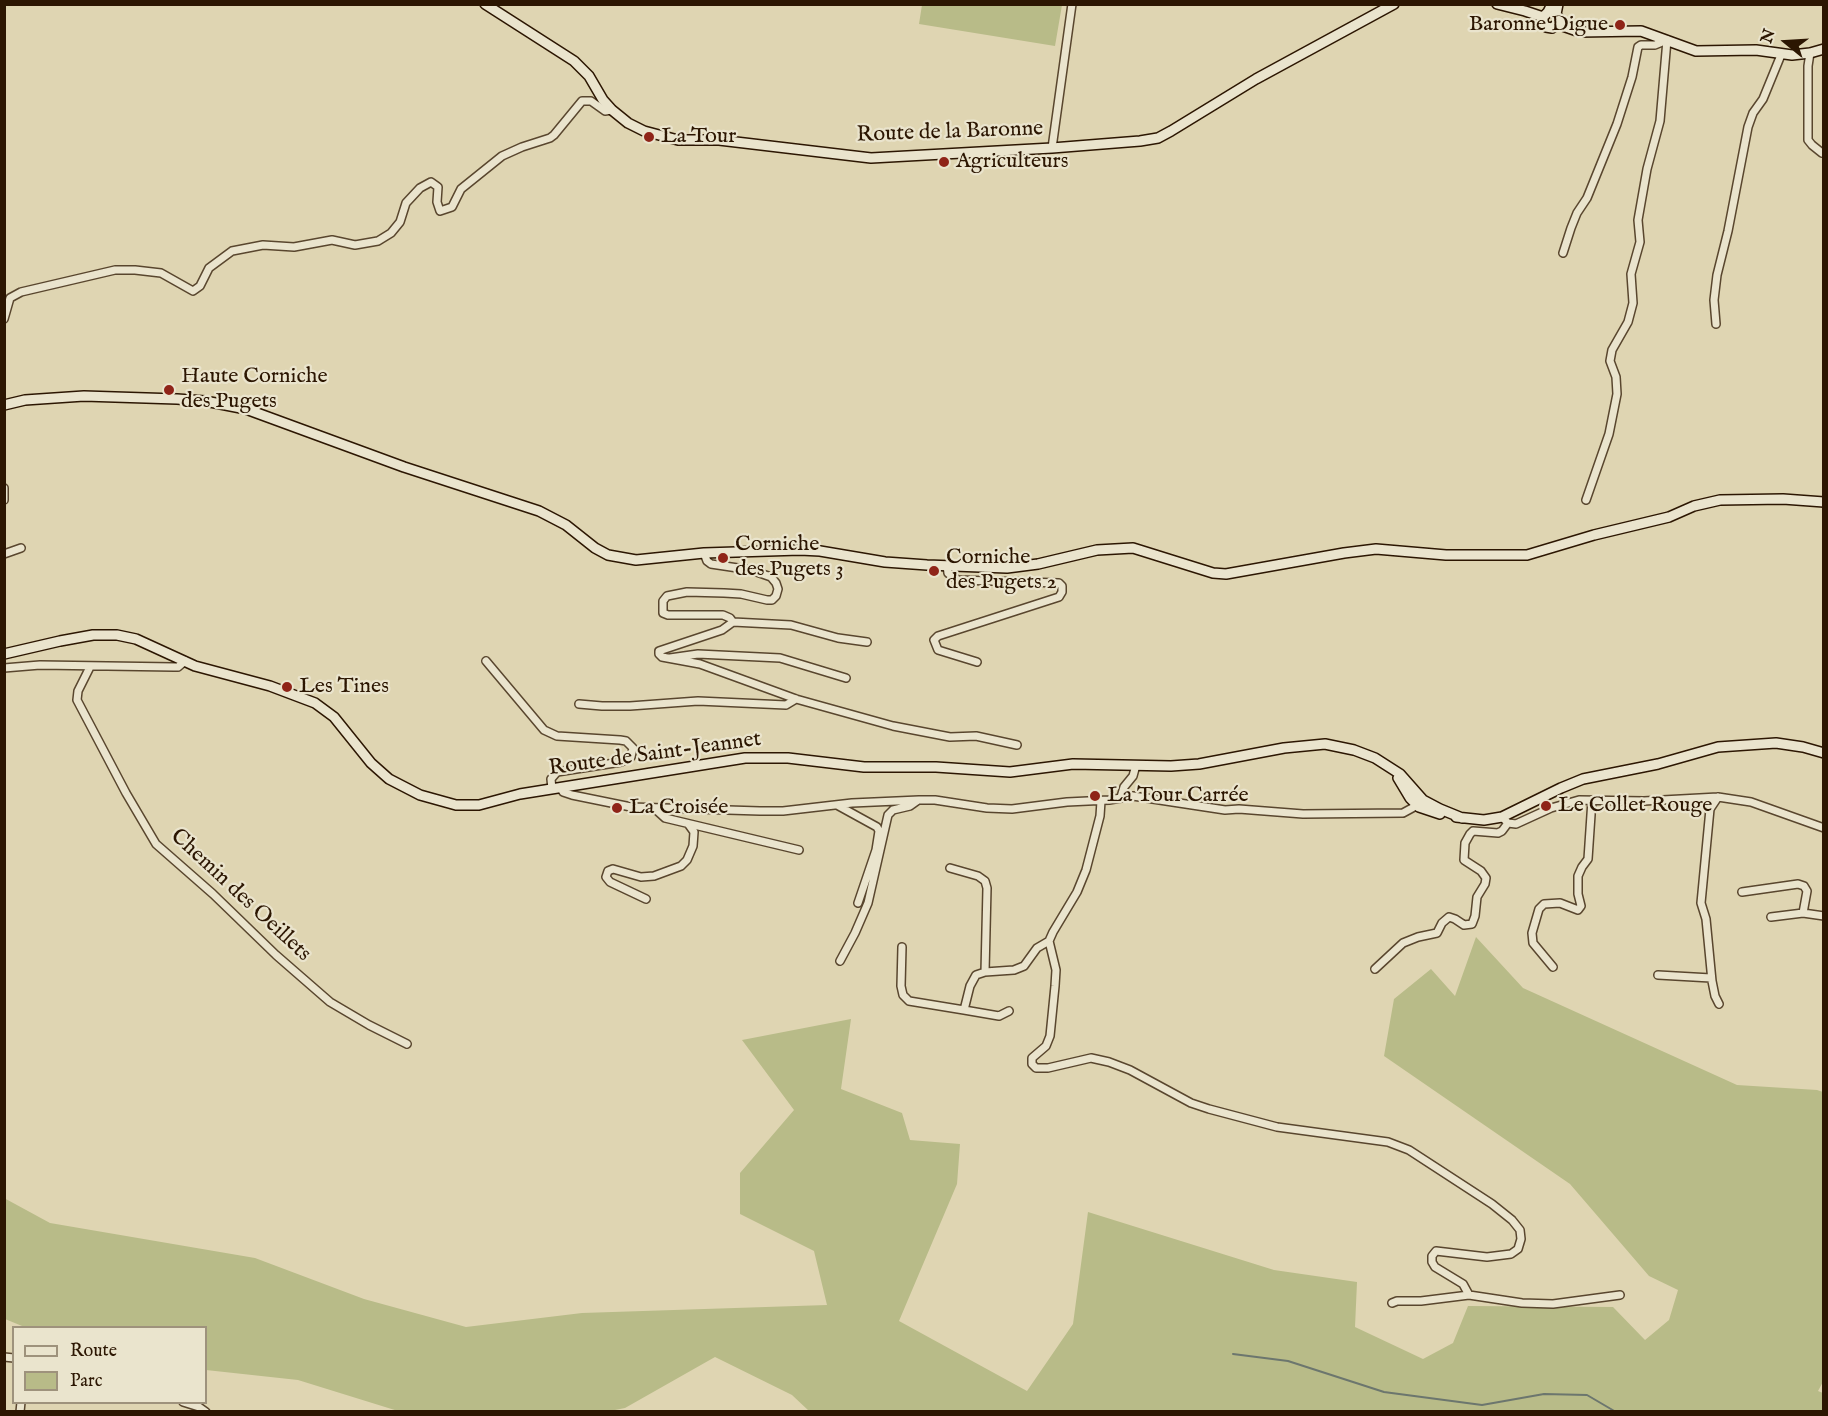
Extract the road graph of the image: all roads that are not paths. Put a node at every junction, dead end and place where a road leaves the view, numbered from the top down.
1 (485, 4) edge
2 (1072, 4) edge
3 (1394, 4) edge
4 (1497, 4) edge
5 (1552, 11) edge
6 (1557, 24) junction
7 (1667, 40) junction
8 (1824, 49) edge
9 (1810, 53) junction
10 (1781, 55) junction
11 (612, 110) junction
12 (1052, 148) junction
13 (1822, 153) edge
14 (1563, 253) dead end
15 (4, 319) edge
16 (1716, 324) dead end
17 (4, 405) edge
18 (4, 488) edge
19 (4, 500) edge
20 (1586, 500) dead end
21 (1824, 502) edge
22 (21, 548) dead end
23 (704, 553) junction
24 (4, 554) edge
25 (947, 566) junction
26 (732, 621) junction
27 (867, 642) dead end
28 (4, 654) edge
29 (668, 659) junction
30 (486, 661) dead end
31 (185, 662) junction
32 (977, 662) dead end
33 (90, 667) junction
34 (4, 668) edge
35 (846, 678) dead end
36 (796, 699) junction
37 (579, 704) dead end
38 (1017, 745) dead end
39 (1824, 753) edge
40 (1137, 765) junction
41 (1392, 770) junction
42 (557, 788) junction
43 (1416, 794) junction
44 (1121, 797) junction
45 (1718, 797) junction
46 (919, 800) junction
47 (1592, 800) junction
48 (1101, 801) junction
49 (837, 805) junction
50 (1416, 805) junction
51 (654, 808) junction
52 (1462, 818) junction
53 (1505, 820) junction
54 (689, 825) junction
55 (1824, 828) edge
56 (798, 850) dead end
57 (950, 868) dead end
58 (1742, 892) dead end
59 (646, 899) dead end
60 (858, 903) dead end
61 (1803, 913) junction
62 (1771, 916) dead end
63 (1824, 916) edge
64 (1049, 942) junction
65 (902, 947) dead end
66 (840, 961) dead end
67 (1553, 967) dead end
68 (1375, 969) dead end
69 (985, 972) junction
70 (1658, 975) dead end
71 (1711, 978) junction
72 (1719, 1004) dead end
73 (964, 1010) junction
74 (1009, 1011) dead end
75 (407, 1044) dead end
76 (1469, 1295) junction
77 (1620, 1295) dead end
78 (1392, 1303) dead end
79 (189, 1404) edge
80 (206, 1412) edge

1 - 11 main road, Route de la Baronne
2 - 12 street
3 - 12 main road, Route de la Baronne
4 - 5 main road
5 - 6 main road
5 - 6 main road
6 - 7 main road
7 - 10 main road
7 - 14 street
7 - 20 street
8 - 9 main road
9 - 10 main road
9 - 13 street
10 - 16 street
11 - 12 main road, Route de la Baronne
11 - 15 street
17 - 23 main road
18 - 19 street
21 - 25 main road
22 - 24 street
23 - 25 main road
23 - 26 street
25 - 32 street
26 - 27 street
26 - 29 street
28 - 31 main road, Route de Saint-Jeannet
29 - 35 street
29 - 36 street
30 - 42 street
31 - 33 street
31 - 42 main road, Route de Saint-Jeannet
33 - 34 street
33 - 75 street, Chemin des Oeillets
36 - 37 street
36 - 38 street
39 - 53 main road, Route de Saint-Jeannet
40 - 41 main road, Route de Saint-Jeannet
40 - 42 main road, Route de Saint-Jeannet
40 - 44 street
41 - 43 main road, Route de Saint-Jeannet
41 - 50 main road, Route de Saint-Jeannet
42 - 51 street
43 - 50 street
43 - 52 main road, Route de Saint-Jeannet
44 - 48 street
44 - 50 street
45 - 47 street
45 - 55 street
45 - 71 street
46 - 48 street
46 - 49 street
46 - 66 street
47 - 53 street
47 - 67 street
48 - 64 street
49 - 51 street
49 - 60 street
50 - 52 main road, Route de Saint-Jeannet
51 - 54 street
52 - 53 main road, Route de Saint-Jeannet
53 - 68 street
54 - 56 street
54 - 59 street
57 - 69 street
58 - 61 street
61 - 62 street
61 - 63 street
64 - 69 street
64 - 76 street
65 - 73 street
69 - 73 street
70 - 71 street
71 - 72 street
73 - 74 street
76 - 77 street
76 - 78 street
79 - 80 street

